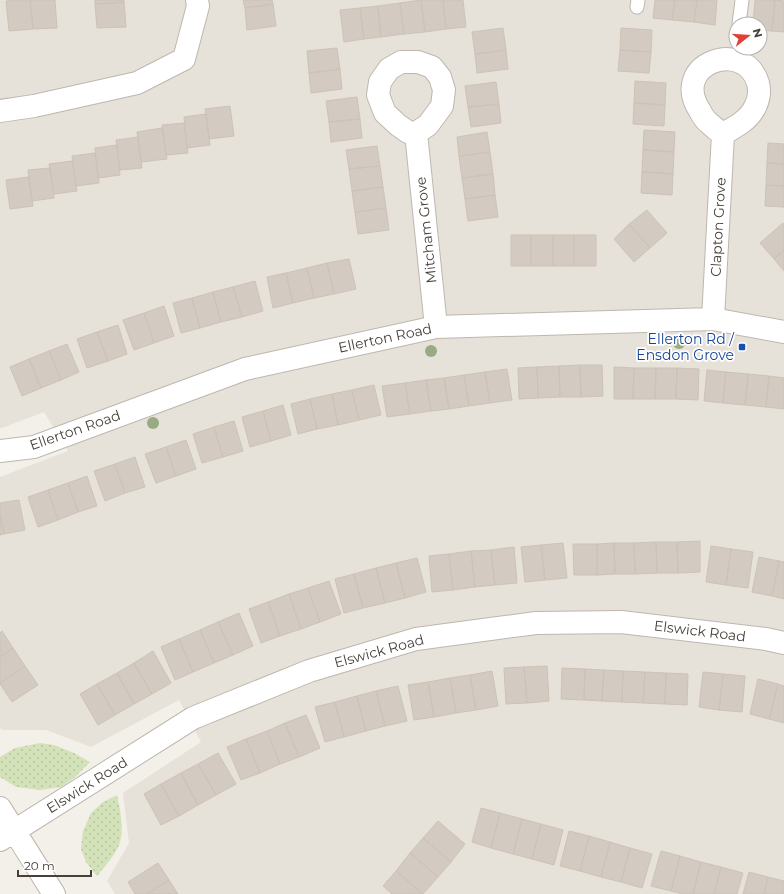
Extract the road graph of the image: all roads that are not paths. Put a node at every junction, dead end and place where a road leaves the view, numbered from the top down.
1 (197, 0) edge
2 (742, 0) edge
3 (740, 16) edge
4 (731, 56) edge
5 (738, 56) edge
6 (0, 111) edge
7 (416, 133) dead end
8 (723, 134) junction
9 (712, 319) junction
10 (436, 327) junction
11 (784, 332) edge
12 (0, 451) edge
13 (784, 643) edge
14 (0, 808) edge
15 (7, 835) edge
16 (54, 894) edge

1 - 6 street
2 - 3 lane
4 - 8 street
5 - 8 street
7 - 10 street, Mitcham Grove
8 - 9 street, Clapton Grove
9 - 10 street, Ellerton Road
9 - 11 street, Ellerton Road
10 - 12 street, Ellerton Road
13 - 15 street, Elswick Road
14 - 15 street
15 - 16 street

